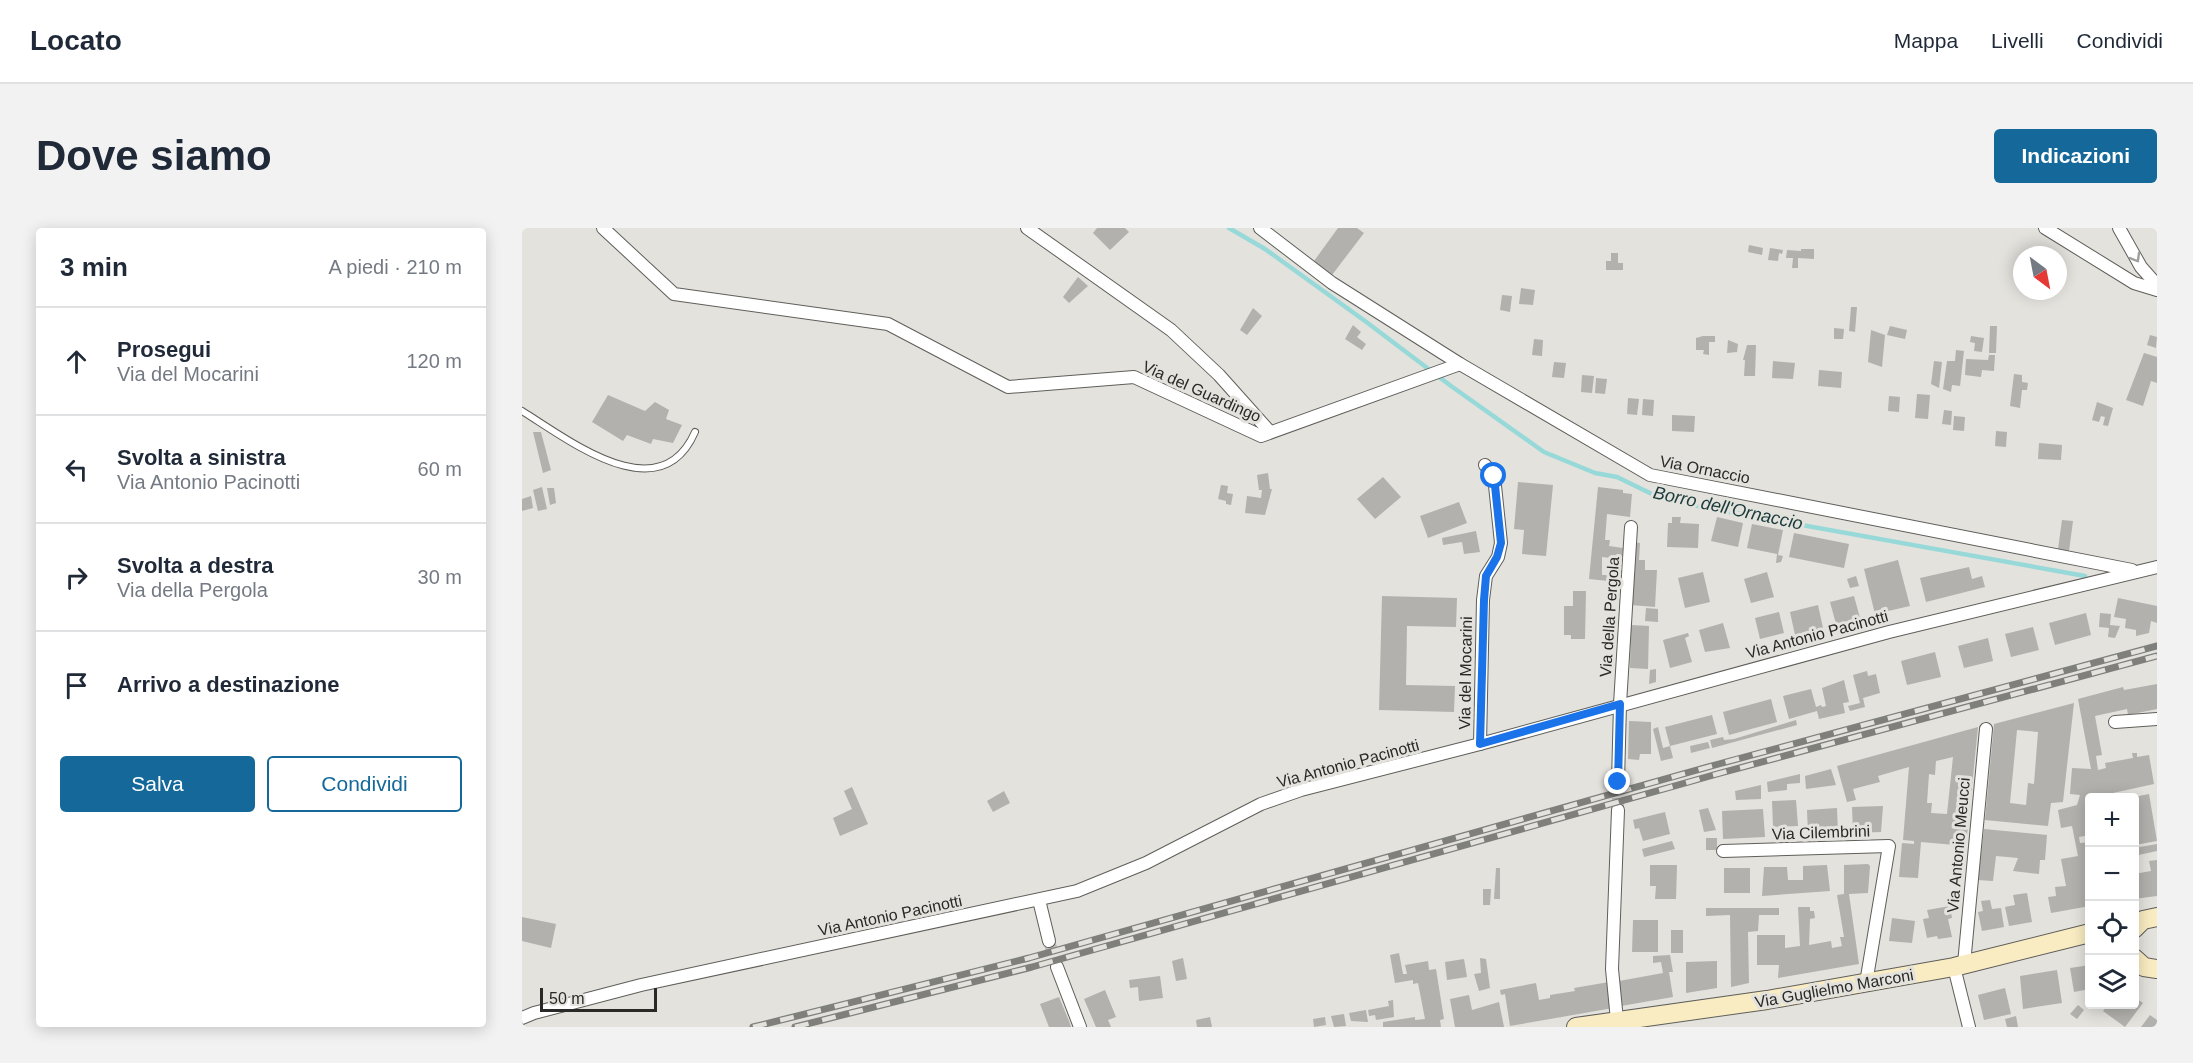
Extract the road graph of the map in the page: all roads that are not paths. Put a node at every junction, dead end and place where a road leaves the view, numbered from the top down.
1 (603, 228) edge
2 (1027, 228) edge
3 (1260, 228) edge
4 (2045, 228) edge
5 (2119, 228) edge
6 (2157, 285) edge
7 (2157, 290) edge
8 (1460, 364) junction
9 (522, 411) edge
10 (695, 432) dead end
11 (1270, 432) junction
12 (1485, 465) dead end
13 (1631, 527) dead end
14 (2157, 567) edge
15 (2137, 571) junction
16 (1620, 704) junction
17 (2157, 719) edge
18 (2115, 722) dead end
19 (1986, 729) dead end
20 (1480, 744) junction
21 (1618, 782) tunnel mouth
22 (1618, 810) tunnel mouth
23 (1723, 851) dead end
24 (1038, 900) junction
25 (2157, 917) edge
26 (2139, 924) edge
27 (2085, 934) edge
28 (1049, 941) tunnel mouth
29 (2139, 962) edge
30 (1959, 966) junction
31 (1057, 967) tunnel mouth
32 (2157, 969) edge
33 (1866, 983) junction
34 (522, 1018) edge
35 (1617, 1020) junction
36 (1080, 1027) edge
37 (1576, 1027) edge
38 (1969, 1027) edge

1 - 11 street, Via del Guardingo
2 - 11 street
3 - 8 street, Via Ornaccio
4 - 7 street
5 -> 6 street
8 - 11 street, Via del Guardingo
8 - 15 street, Via Ornaccio
9 - 10 lane
12 - 20 street, Via del Mocarini
13 - 16 street, Via della Pergola
14 - 15 street, Via Antonio Pacinotti
15 - 16 street, Via Antonio Pacinotti
16 - 20 street, Via Antonio Pacinotti
16 - 21 street, Via della Pergola
17 - 18 street
19 - 30 street, Via Antonio Meucci
20 - 24 street, Via Antonio Pacinotti
22 - 35 street
23 - 33 street, Via Cilembrini
24 - 28 street
24 - 34 street, Via Antonio Pacinotti
25 - 26 street
27 - 30 street, Via Guglielmo Marconi
29 - 32 street
30 - 33 street, Via Guglielmo Marconi
30 - 38 street, Via Antonio Meucci
31 - 36 street
33 - 35 street, Via Guglielmo Marconi
35 - 37 street, Via Guglielmo Marconi

